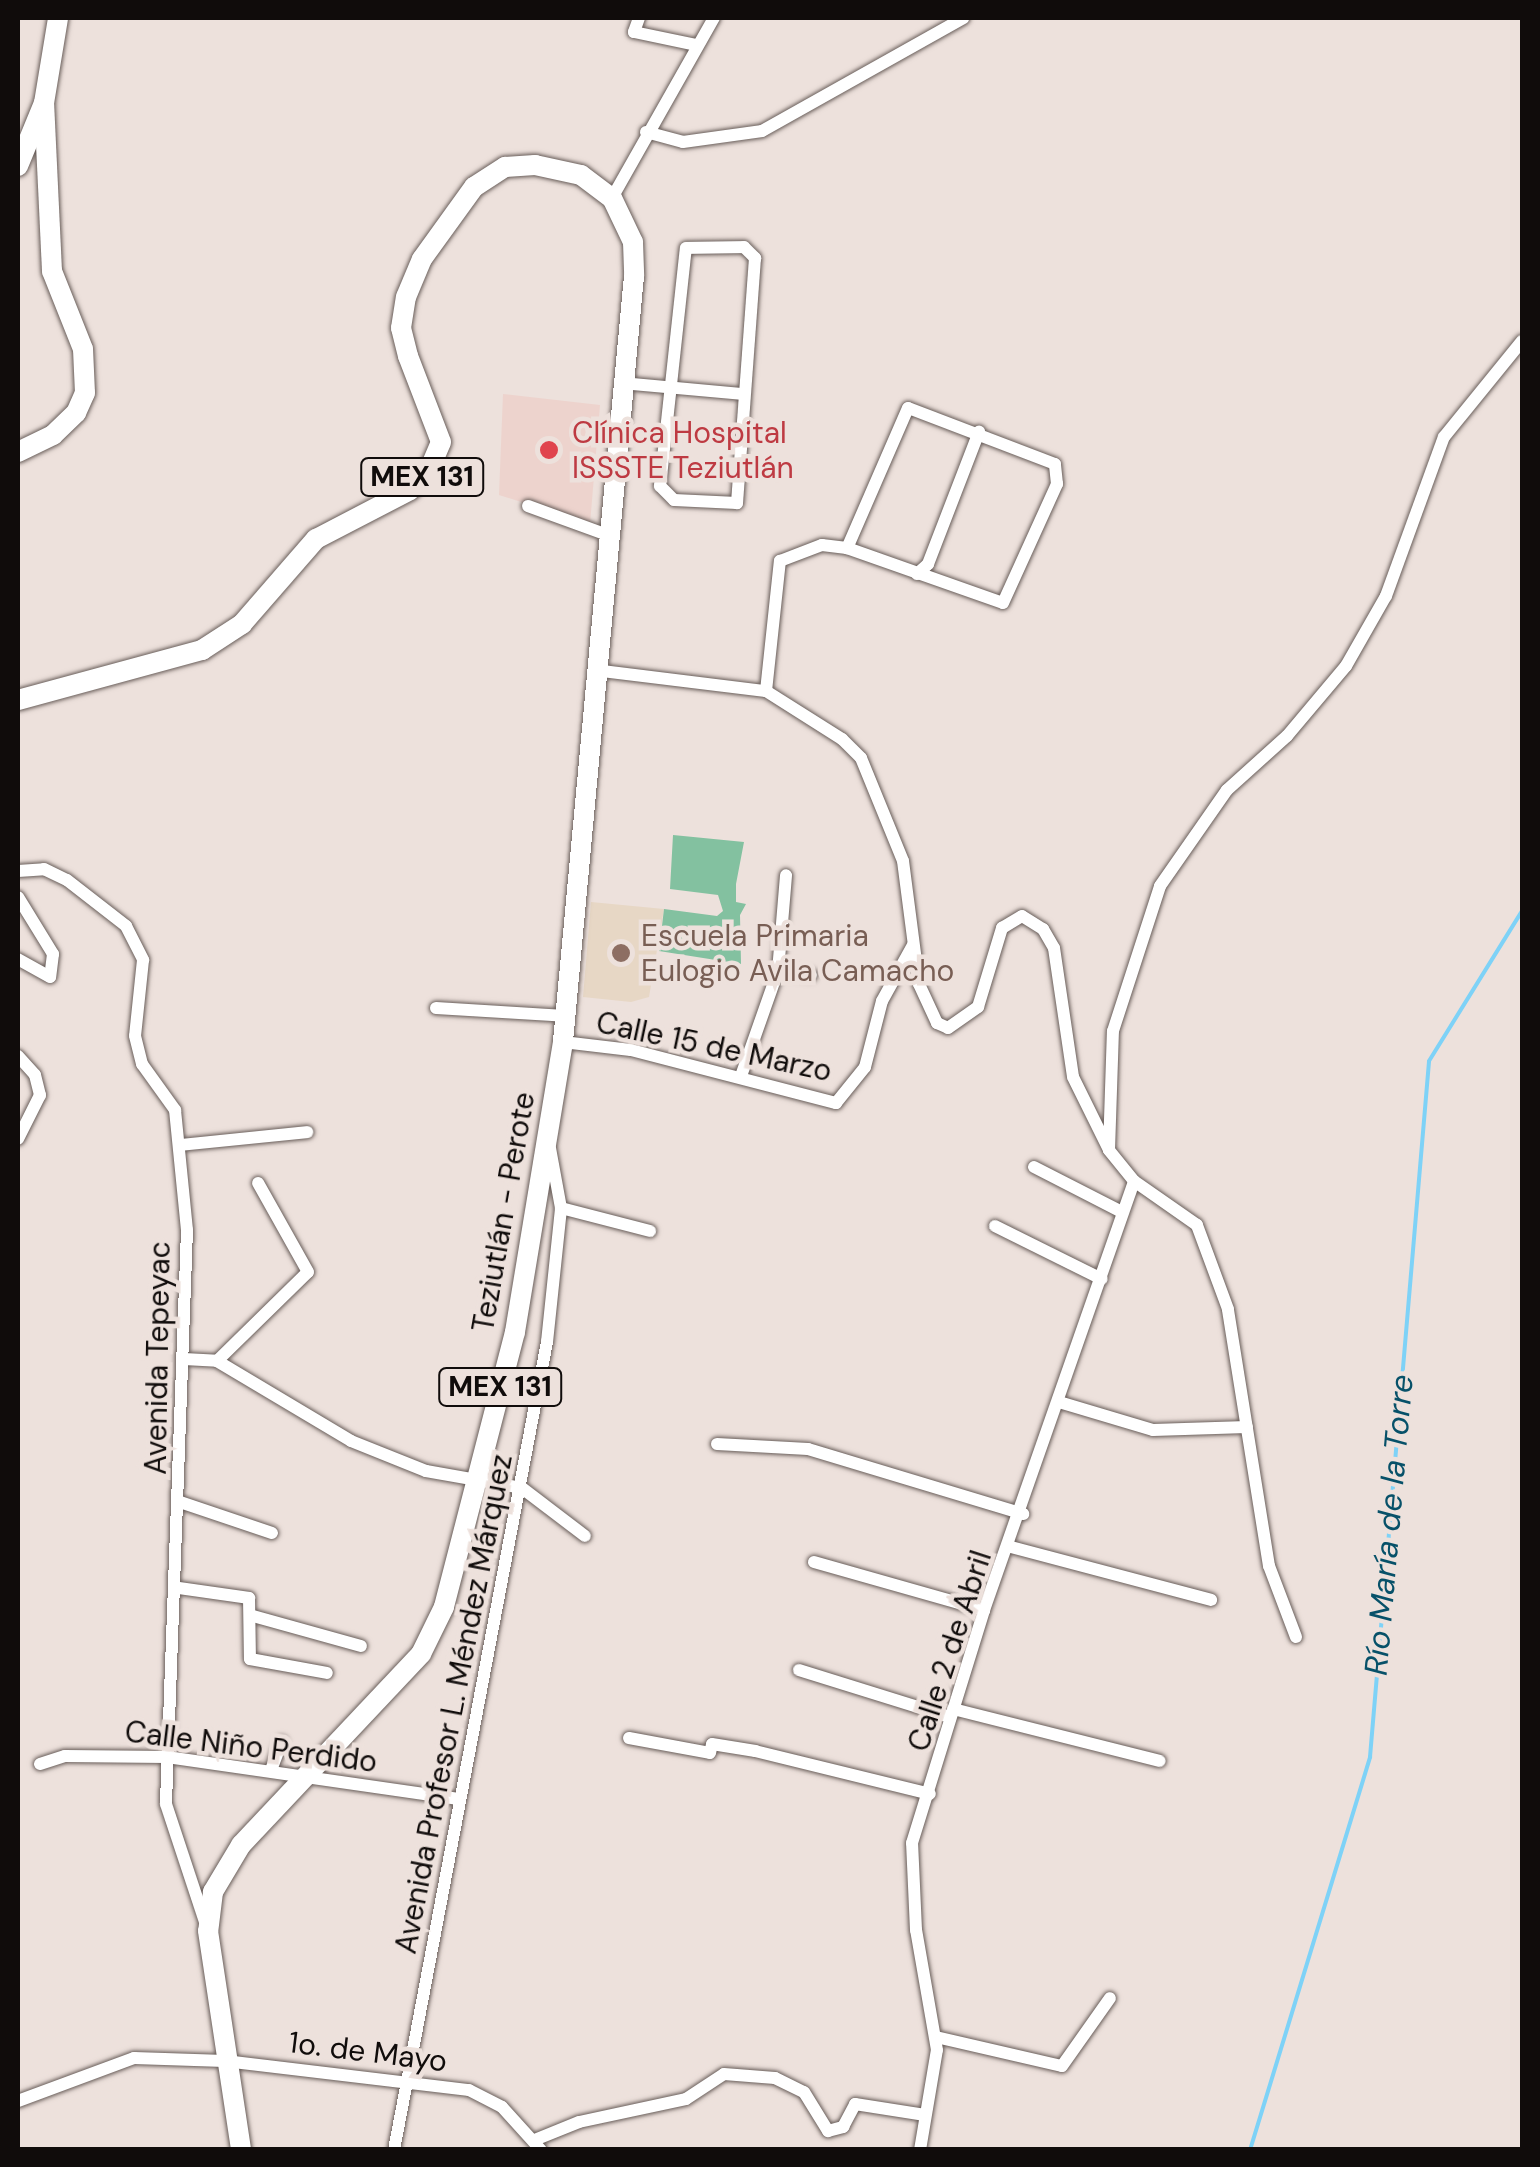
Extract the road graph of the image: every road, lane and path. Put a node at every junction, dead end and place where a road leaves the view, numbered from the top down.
1 (58, 18) edge
2 (639, 18) edge
3 (714, 18) edge
4 (963, 18) edge
5 (696, 45) junction
6 (44, 102) junction
7 (646, 132) junction
8 (18, 166) edge
9 (612, 198) junction
10 (1522, 340) edge
11 (619, 383) junction
12 (670, 390) junction
13 (744, 394) junction
14 (979, 432) junction
15 (18, 452) edge
16 (528, 506) dead end
17 (606, 534) junction
18 (847, 548) junction
19 (917, 574) junction
20 (594, 670) junction
21 (766, 691) junction
22 (18, 700) edge
23 (18, 871) edge
24 (786, 875) dead end
25 (18, 897) edge
26 (913, 945) junction
27 (18, 958) edge
28 (778, 971) junction
29 (810, 975) dead end
30 (436, 1008) dead end
31 (565, 1016) junction
32 (563, 1042) junction
33 (18, 1056) edge
34 (741, 1076) junction
35 (307, 1132) dead end
36 (18, 1139) edge
37 (180, 1145) junction
38 (550, 1148) junction
39 (1110, 1150) junction
40 (1034, 1167) dead end
41 (1134, 1181) junction
42 (258, 1183) dead end
43 (561, 1208) junction
44 (1122, 1212) junction
45 (996, 1226) dead end
46 (650, 1232) dead end
47 (1102, 1279) junction
48 (184, 1359) junction
49 (218, 1361) junction
50 (1059, 1402) junction
51 (1247, 1427) junction
52 (717, 1444) dead end
53 (475, 1479) junction
54 (522, 1488) junction
55 (180, 1502) junction
56 (1023, 1514) junction
57 (272, 1534) dead end
58 (585, 1536) dead end
59 (1011, 1547) junction
60 (814, 1562) dead end
61 (179, 1588) junction
62 (1211, 1600) dead end
63 (984, 1610) junction
64 (253, 1616) junction
65 (1296, 1637) dead end
66 (360, 1646) dead end
67 (799, 1670) dead end
68 (327, 1673) dead end
69 (952, 1713) junction
70 (630, 1738) dead end
71 (282, 1742) dead end
72 (167, 1757) junction
73 (1160, 1761) dead end
74 (40, 1764) dead end
75 (270, 1770) junction
76 (309, 1775) junction
77 (930, 1794) junction
78 (457, 1800) junction
79 (208, 1930) junction
80 (1110, 1998) dead end
81 (936, 2037) junction
82 (225, 2062) junction
83 (408, 2079) junction
84 (18, 2101) edge
85 (926, 2115) junction
86 (539, 2144) edge
87 (241, 2150) edge
88 (394, 2150) edge
89 (920, 2150) edge

1 - 6 main road
2 - 5 street
3 - 5 street
4 - 7 street
5 - 7 street
6 - 8 main road
6 - 15 main road
7 - 9 street
9 - 11 main road, Teziutlán - Perote / MEX 131
9 - 22 main road, MEX 131
10 - 39 street
11 - 12 street
11 - 17 main road, Teziutlán - Perote / MEX 131
12 - 13 street
12 - 13 street
12 - 13 street
14 - 18 street
14 - 19 street
14 - 19 street
16 - 17 street
17 - 20 main road, Teziutlán - Perote / MEX 131
18 - 19 street
18 - 21 street
20 - 21 street
20 - 31 main road, Teziutlán - Perote / MEX 131
21 - 26 street
23 - 37 street, Avenida Tepeyac
24 - 28 street
25 - 27 street
26 - 34 street, Calle 15 de Marzo
26 - 39 street
28 - 29 street
28 - 34 street
30 - 31 street
31 - 32 main road, Teziutlán - Perote / MEX 131
32 - 34 street, Calle 15 de Marzo
32 - 38 main road, Teziutlán - Perote / MEX 131
33 - 36 street
35 - 37 street
37 - 48 street, Avenida Tepeyac
38 - 43 street, Avenida Profesor L. Méndez Márquez
38 - 53 main road, Teziutlán - Perote / MEX 131
39 - 41 street
40 - 44 street
41 - 44 street, Calle 2 de Abril
41 - 51 street
42 - 49 street
43 - 46 street
43 - 54 street, Avenida Profesor L. Méndez Márquez
44 - 47 street, Calle 2 de Abril
45 - 47 street
47 - 50 street, Calle 2 de Abril
48 - 49 street
48 - 55 street, Avenida Tepeyac
49 - 53 street
50 - 51 street
50 - 56 street, Calle 2 de Abril
51 - 65 street
52 - 56 street
53 - 54 street
53 - 76 main road, Teziutlán - Perote / MEX 131
54 - 58 street
54 - 78 street, Avenida Profesor L. Méndez Márquez
55 - 57 street
55 - 61 street, Avenida Tepeyac
56 - 59 street, Calle 2 de Abril
59 - 62 street
59 - 63 street, Calle 2 de Abril
60 - 63 street
61 - 64 street
61 - 72 street, Avenida Tepeyac
63 - 69 street, Calle 2 de Abril
64 - 66 street
64 - 68 street
67 - 69 street
69 - 73 street
69 - 77 street, Calle 2 de Abril
70 - 77 street
71 - 75 street
72 - 74 street, Calle Niño Perdido
72 - 75 street, Calle Niño Perdido
72 - 79 street, Avenida Tepeyac
75 - 76 street, Calle Niño Perdido
76 - 78 street, Calle Niño Perdido
76 - 79 main road, Teziutlán - Perote / MEX 131
77 - 81 street, Calle 2 de Abril
78 - 83 street, Avenida Profesor L. Méndez Márquez
79 - 82 main road, Teziutlán - Perote / MEX 131
80 - 81 street
81 - 85 street, Calle 2 de Abril
82 - 83 street, 1o. de Mayo
82 - 84 street, 1o. de Mayo
82 - 87 main road, Teziutlán - Perote / MEX 131
83 - 86 street, 1o. de Mayo
83 - 88 street, Avenida Profesor L. Méndez Márquez
85 - 86 street
85 - 89 street, Calle 2 de Abril

